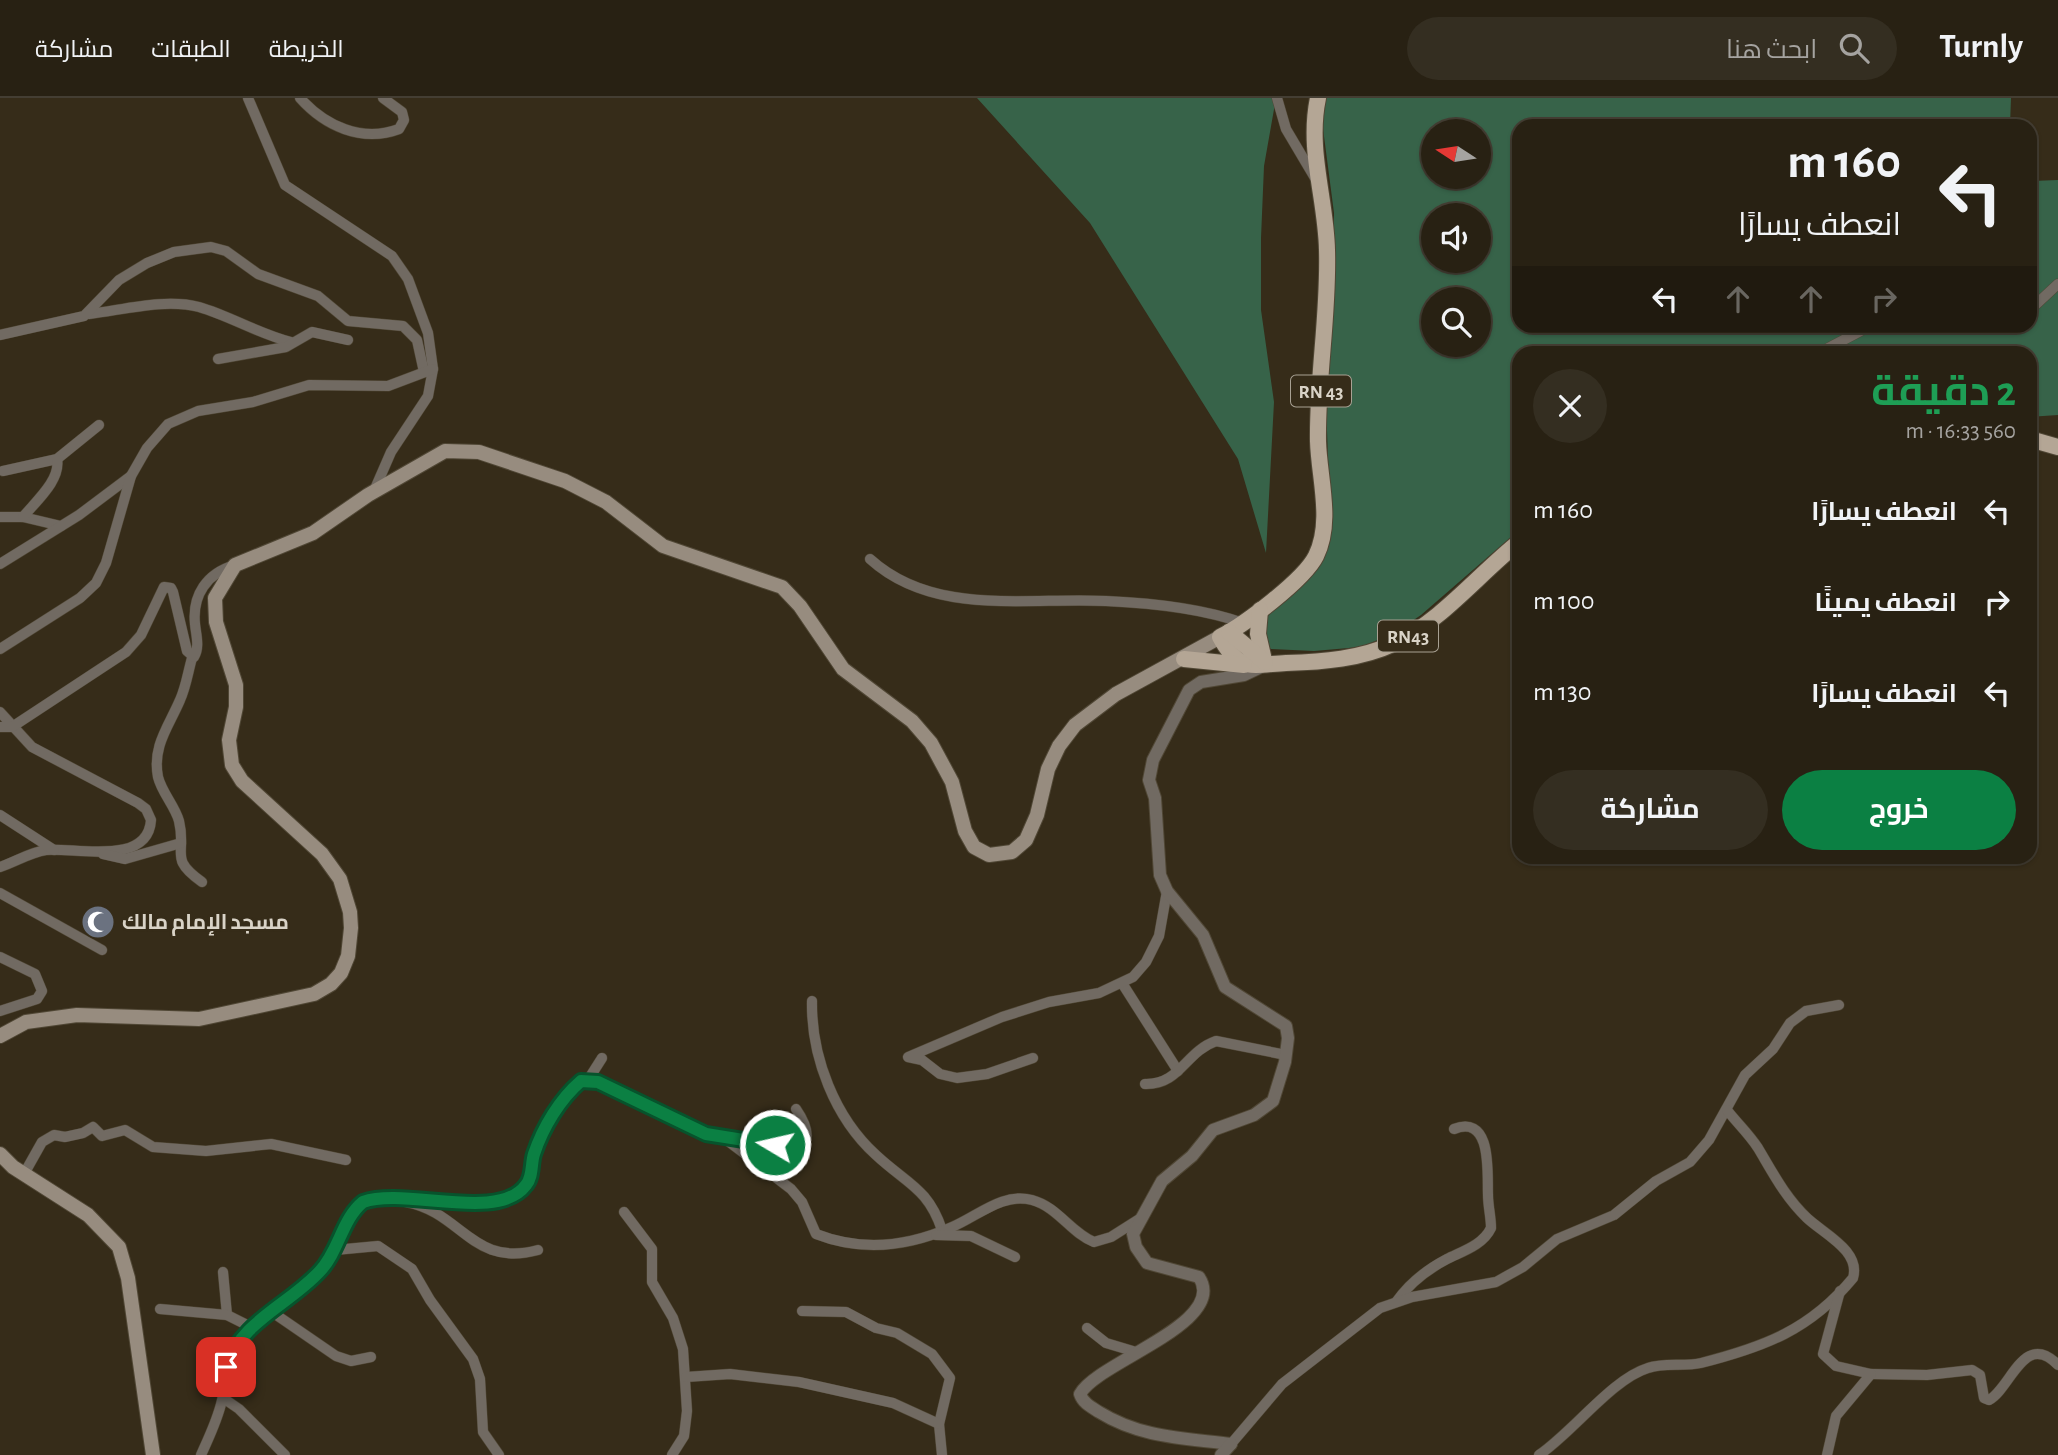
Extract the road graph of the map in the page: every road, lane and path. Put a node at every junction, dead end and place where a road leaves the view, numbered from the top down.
1 (248, 98) edge
2 (300, 98) edge
3 (383, 98) edge
4 (1277, 98) edge
5 (1318, 98) edge
6 (1319, 185) junction
7 (2058, 284) edge
8 (2037, 304) edge
9 (89, 314) junction
10 (1857, 333) edge
11 (0, 335) edge
12 (348, 340) dead end
13 (291, 342) junction
14 (1832, 346) edge
15 (218, 359) dead end
16 (428, 371) junction
17 (99, 425) dead end
18 (2037, 441) edge
19 (2058, 447) edge
20 (57, 459) junction
21 (3, 471) dead end
22 (131, 476) junction
23 (374, 491) junction
24 (0, 517) edge
25 (23, 517) junction
26 (61, 526) junction
27 (1512, 548) edge
28 (870, 559) dead end
29 (0, 564) edge
30 (235, 565) junction
31 (1260, 610) junction
32 (1244, 623) junction
33 (1224, 635) junction
34 (0, 649) edge
35 (192, 658) junction
36 (1184, 659) junction
37 (1265, 662) junction
38 (1248, 665) junction
39 (0, 712) edge
40 (0, 727) edge
41 (12, 727) junction
42 (0, 815) edge
43 (181, 843) junction
44 (54, 850) junction
45 (99, 853) junction
46 (0, 867) edge
47 (202, 882) dead end
48 (1167, 891) junction
49 (0, 893) edge
50 (102, 950) dead end
51 (0, 957) edge
52 (1122, 983) junction
53 (812, 1001) dead end
54 (1839, 1005) dead end
55 (0, 1011) edge
56 (0, 1036) edge
57 (1286, 1055) junction
58 (602, 1058) dead end
59 (1033, 1058) dead end
60 (1178, 1071) junction
61 (587, 1080) junction
62 (1145, 1084) dead end
63 (796, 1109) dead end
64 (1727, 1110) junction
65 (1454, 1129) dead end
66 (723, 1137) junction
67 (0, 1154) edge
68 (346, 1160) dead end
69 (23, 1174) junction
70 (388, 1198) junction
71 (624, 1212) dead end
72 (1144, 1216) junction
73 (942, 1230) junction
74 (928, 1235) junction
75 (335, 1250) junction
76 (538, 1250) dead end
77 (1015, 1256) dead end
78 (223, 1272) dead end
79 (1840, 1290) junction
80 (1396, 1302) junction
81 (160, 1309) dead end
82 (802, 1311) dead end
83 (272, 1312) junction
84 (228, 1315) junction
85 (251, 1327) junction
86 (1087, 1328) dead end
87 (1136, 1352) junction
88 (371, 1357) dead end
89 (2058, 1365) edge
90 (1871, 1374) junction
91 (686, 1377) junction
92 (223, 1398) junction
93 (939, 1424) junction
94 (1231, 1444) junction
95 (153, 1455) edge
96 (201, 1455) edge
97 (285, 1455) edge
98 (499, 1455) edge
99 (672, 1455) edge
100 (942, 1455) edge
101 (1221, 1455) edge
102 (1539, 1455) edge
103 (1827, 1455) edge

1 - 16 street
2 - 3 street
4 - 6 street
5 - 6 main road, RN 43
6 - 31 main road, RN 43
7 - 8 street
9 - 11 street
9 - 13 street
9 - 16 street
10 - 14 street
12 - 13 street
13 - 15 street
16 - 22 street
16 - 23 street
17 - 20 street
18 - 19 main road
20 - 21 street
20 - 25 street
22 - 26 street
22 - 34 street
23 - 30 main road
23 - 36 main road
24 - 25 street
25 - 26 street
26 - 29 street
27 - 37 main road, RN43
28 - 32 street
30 - 35 street
30 - 56 main road
31 - 32 main road, RN 43
31 - 37 main road
32 - 33 main road, RN 43
33 - 36 main road
33 - 37 main road
33 - 38 main road
35 - 41 street
35 - 43 street
36 - 38 main road
37 - 38 main road
37 - 48 street
39 - 41 street
40 - 41 street
41 - 45 street
42 - 44 street
43 - 45 street
43 - 47 street
44 - 45 street
44 - 46 street
48 - 52 street
48 - 57 street
49 - 50 street
51 - 55 street
52 - 59 street
52 - 60 street
53 - 73 street
54 - 64 street
57 - 60 street
57 - 72 street
58 - 61 street
60 - 62 street
61 - 66 street
61 - 70 street
63 - 66 street
64 - 79 street
64 - 80 street
65 - 80 street
66 - 74 street
67 - 69 main road
68 - 69 street
69 - 95 main road
70 - 75 street
70 - 76 street
71 - 91 street
72 - 73 street
72 - 87 street
73 - 74 street
74 - 77 street
75 - 83 street
75 - 98 street
78 - 84 street
79 - 90 street
79 - 102 street
80 - 94 street
81 - 84 street
82 - 93 street
83 - 85 street
83 - 88 street
84 - 85 street
85 - 92 street
86 - 87 street
87 - 94 street
89 - 90 street
90 - 103 street
91 - 93 street
91 - 99 street
92 - 96 street
92 - 97 street
93 - 100 street
94 - 101 street

